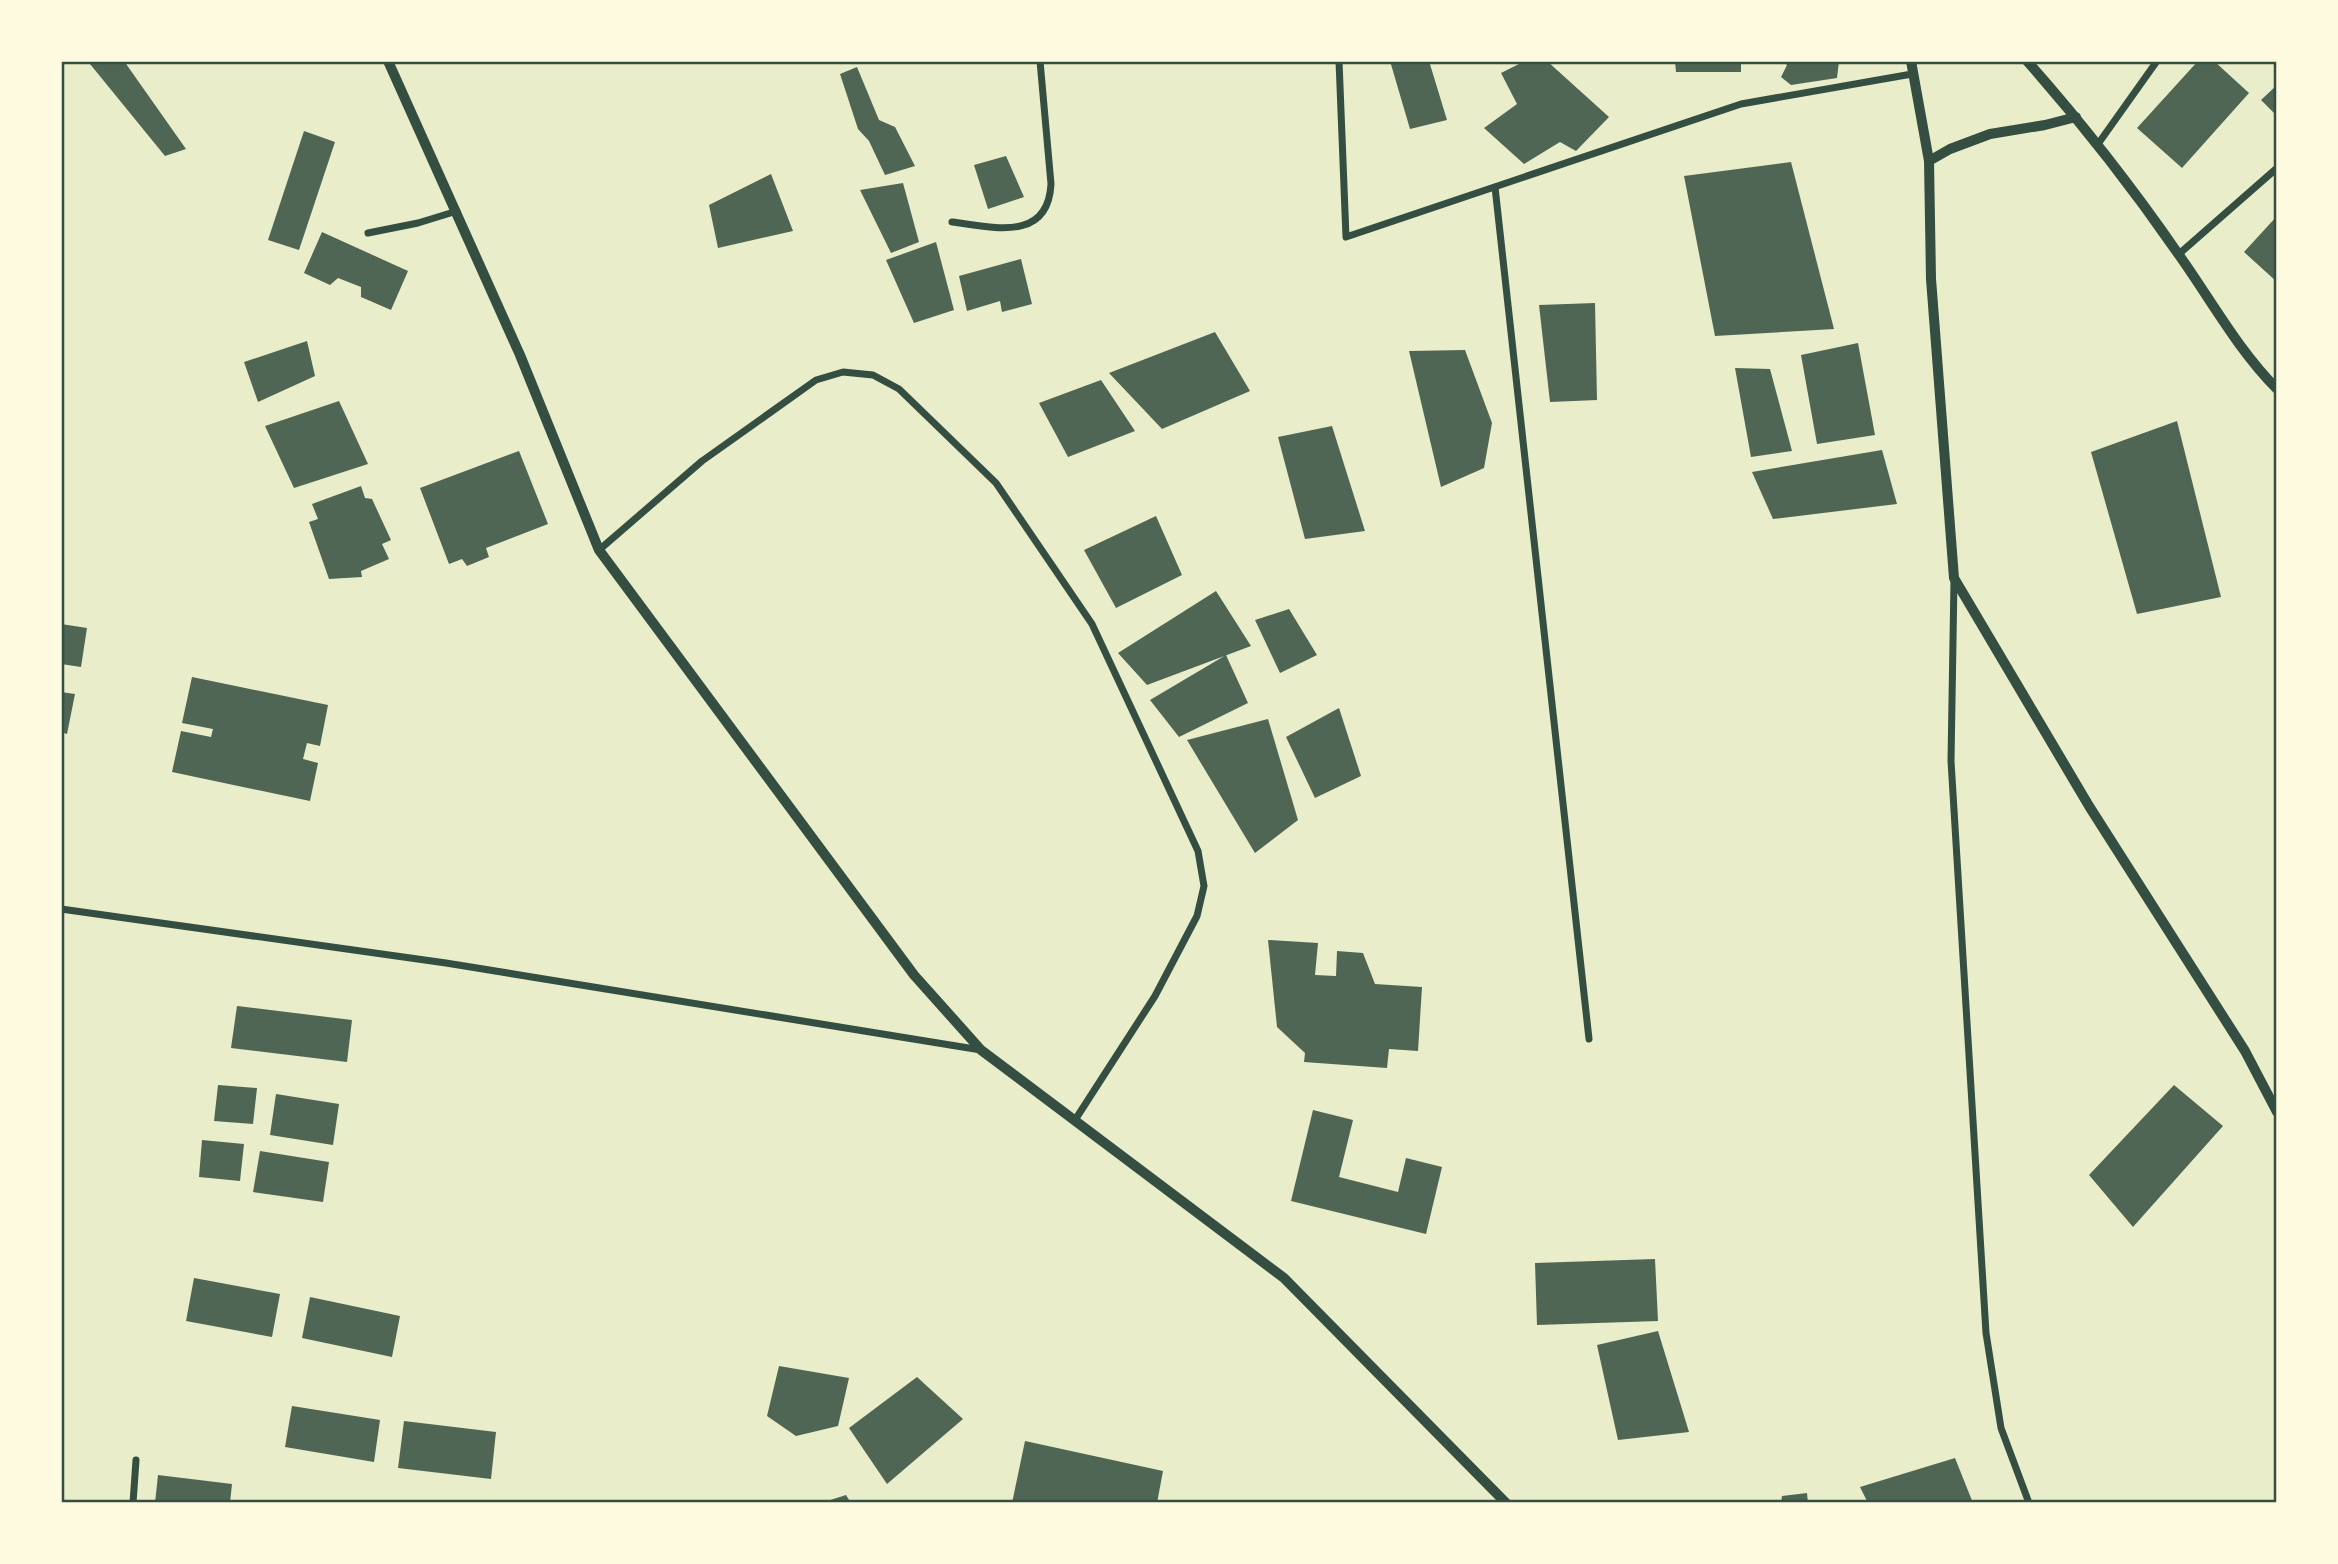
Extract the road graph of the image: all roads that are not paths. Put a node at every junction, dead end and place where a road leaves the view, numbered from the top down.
1 (388, 61) edge
2 (1040, 61) edge
3 (1339, 61) edge
4 (1911, 61) edge
5 (2027, 61) edge
6 (2157, 61) edge
7 (1912, 74) junction
8 (2076, 117) junction
9 (2098, 144) junction
10 (1928, 161) junction
11 (2277, 168) edge
12 (1495, 187) junction
13 (457, 211) junction
14 (952, 222) dead end
15 (368, 233) dead end
16 (2179, 254) junction
17 (2277, 389) edge
18 (599, 550) junction
19 (1954, 578) junction
20 (61, 909) edge
21 (1588, 1039) dead end
22 (981, 1050) junction
23 (2277, 1112) edge
24 (1075, 1120) junction
25 (136, 1460) dead end
26 (133, 1503) edge
27 (1506, 1503) edge
28 (2029, 1503) edge

1 - 13 street
2 - 14 street
3 - 12 street
4 - 7 street
5 - 8 street
6 - 9 street
7 - 10 street
7 - 12 street
8 - 9 street
8 - 10 street
9 - 16 street
10 - 19 street
11 - 16 street
12 - 21 street
13 - 15 street
13 - 18 street
16 - 17 street
18 - 22 street
18 - 24 street
19 - 23 street
19 - 28 street
20 - 22 street
22 - 24 street
24 - 27 street
25 - 26 street

